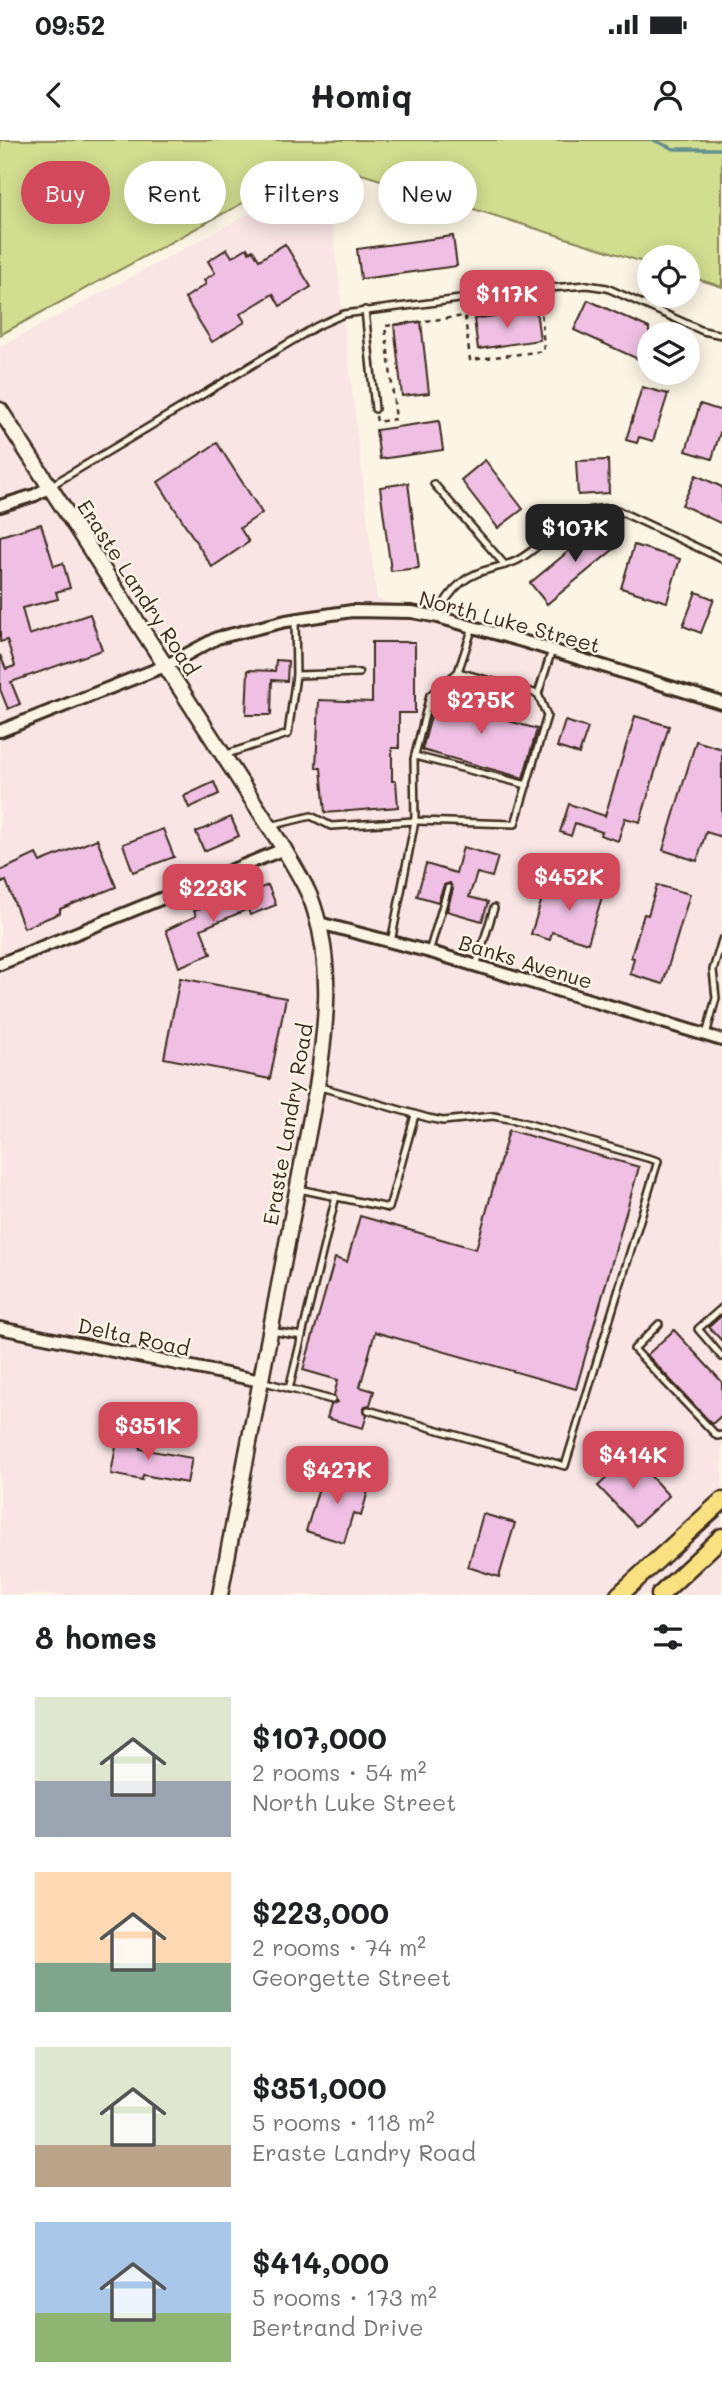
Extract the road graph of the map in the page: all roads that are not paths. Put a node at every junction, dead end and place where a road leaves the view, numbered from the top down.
1 (365, 310) junction
2 (722, 335) edge
3 (375, 409) road end
4 (0, 410) edge
5 (434, 484) dead end
6 (50, 487) junction
7 (0, 506) edge
8 (722, 559) edge
9 (505, 565) junction
10 (438, 617) junction
11 (295, 619) junction
12 (473, 627) junction
13 (552, 650) junction
14 (165, 666) junction
15 (458, 672) junction
16 (359, 673) dead end
17 (296, 675) junction
18 (538, 694) junction
19 (722, 703) edge
20 (0, 731) edge
21 (223, 755) junction
22 (415, 756) junction
23 (527, 785) junction
24 (415, 821) junction
25 (270, 827) junction
26 (284, 849) junction
27 (448, 888) dead end
28 (494, 908) dead end
29 (319, 923) junction
30 (722, 940) edge
31 (391, 942) junction
32 (429, 952) junction
33 (0, 964) edge
34 (476, 966) junction
35 (706, 1035) junction
36 (722, 1040) edge
37 (317, 1086) junction
38 (415, 1115) junction
39 (298, 1188) junction
40 (336, 1196) junction
41 (722, 1308) edge
42 (659, 1324) dead end
43 (0, 1328) edge
44 (271, 1331) junction
45 (302, 1336) junction
46 (722, 1357) edge
47 (261, 1381) junction
48 (289, 1389) junction
49 (332, 1400) dead end
50 (368, 1410) dead end
51 (722, 1435) edge
52 (722, 1501) edge
53 (722, 1538) edge
54 (220, 1595) edge
55 (619, 1595) edge
56 (660, 1595) edge

1 - 2 lane
1 - 3 lane
1 - 6 lane
4 - 6 street, Eraste Landry Road
5 - 9 lane
6 - 7 street
6 - 14 street, Eraste Landry Road
8 - 9 lane
9 - 10 lane
10 - 11 street, North Luke Street
10 - 12 street, North Luke Street
11 - 14 street, North Luke Street
11 - 17 lane
12 - 13 street, North Luke Street
12 - 15 lane
13 - 18 lane
13 - 19 street, North Luke Street
14 - 20 street, North Luke Street
14 - 21 street, Eraste Landry Road
15 - 18 lane
15 - 22 lane
16 - 17 lane
17 - 21 lane
18 - 23 lane
21 - 25 street, Eraste Landry Road
22 - 23 lane
22 - 24 lane
23 - 24 lane
24 - 25 lane
24 - 31 lane
25 - 26 street, Eraste Landry Road
26 - 29 street, Eraste Landry Road
26 - 33 street
27 - 32 lane
28 - 34 lane
29 - 31 street, Banks Avenue
29 - 37 street, Eraste Landry Road
30 - 35 lane
31 - 32 street, Banks Avenue
32 - 34 street, Banks Avenue
34 - 35 street, Banks Avenue
35 - 36 street, Banks Avenue
37 - 38 lane
37 - 39 street, Eraste Landry Road
38 - 40 lane
38 - 50 lane
39 - 40 lane
39 - 44 street, Eraste Landry Road
40 - 45 lane
41 - 46 lane
42 - 51 lane
43 - 47 street, Delta Road
44 - 45 lane
44 - 47 street, Eraste Landry Road
45 - 48 lane
47 - 48 lane
47 - 54 street, Eraste Landry Road
48 - 49 lane
52 - 55 main road
53 - 56 main road

